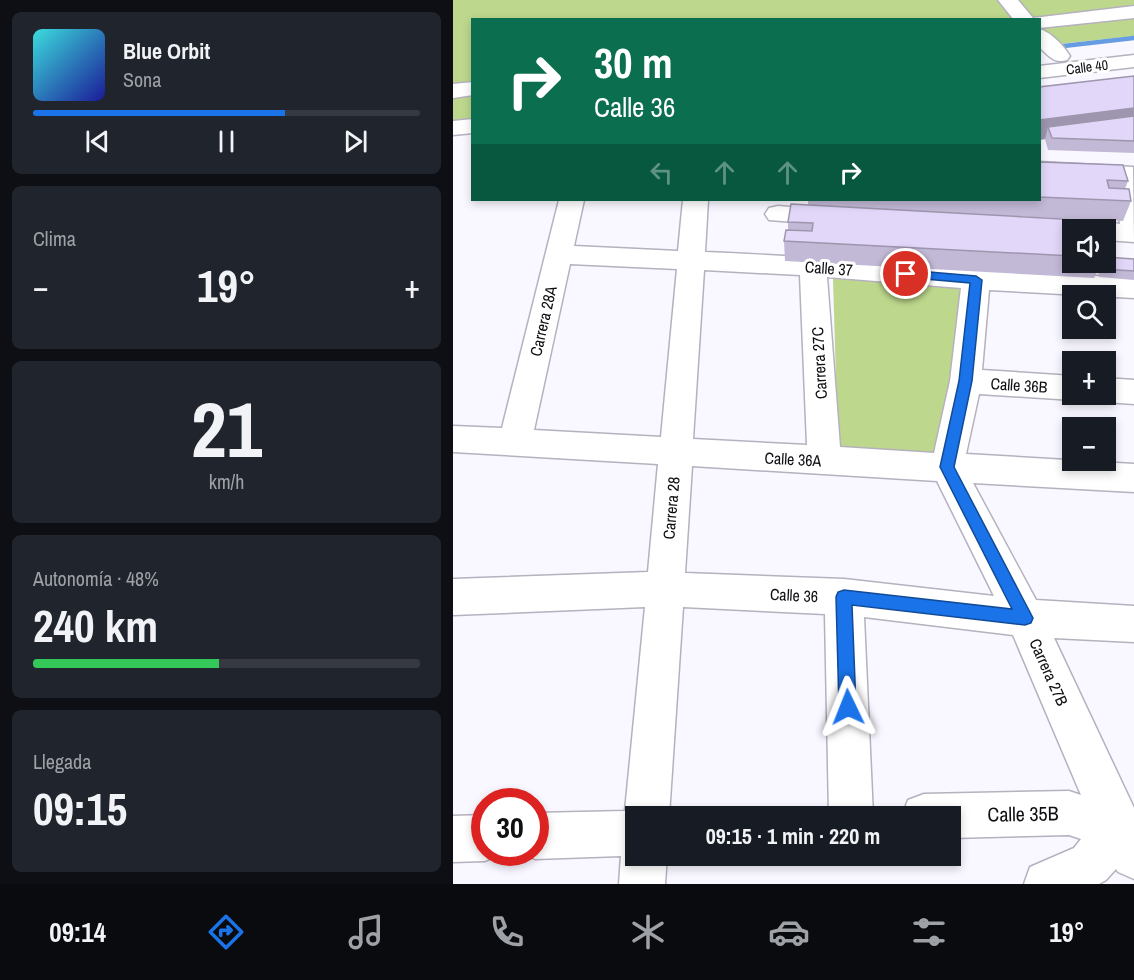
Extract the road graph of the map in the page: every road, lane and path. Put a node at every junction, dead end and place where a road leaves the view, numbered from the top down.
1 (1008, 0) edge
2 (1134, 12) edge
3 (1023, 18) edge
4 (1041, 22) edge
5 (1041, 39) edge
6 (1134, 48) edge
7 (1050, 57) edge
8 (1134, 61) edge
9 (1041, 72) edge
10 (471, 88) edge
11 (453, 91) edge
12 (471, 126) edge
13 (453, 128) edge
14 (471, 138) edge
15 (453, 141) edge
16 (1041, 169) edge
17 (1129, 172) edge
18 (571, 201) edge
19 (696, 201) edge
20 (778, 214) dead end
21 (860, 218) edge
22 (1134, 227) edge
23 (1116, 232) edge
24 (1134, 233) edge
25 (559, 254) junction
26 (691, 260) junction
27 (813, 266) junction
28 (976, 280) junction
29 (1134, 288) edge
30 (966, 381) junction
31 (1062, 387) edge
32 (1116, 391) edge
33 (1134, 392) edge
34 (453, 439) edge
35 (515, 443) junction
36 (676, 452) junction
37 (824, 460) junction
38 (947, 467) junction
39 (1134, 478) edge
40 (665, 589) junction
41 (453, 597) edge
42 (844, 597) junction
43 (1025, 618) junction
44 (1134, 624) edge
45 (648, 806) edge
46 (852, 806) edge
47 (961, 815) edge
48 (625, 833) edge
49 (549, 836) edge
50 (453, 838) edge
51 (471, 838) edge
52 (1129, 839) edge
53 (643, 866) edge
54 (642, 884) edge
55 (1047, 884) edge

1 - 3 street
2 - 4 street
5 - 7 street
6 - 7 street, Calle 40
8 - 9 street, Calle 40
10 - 11 street
12 - 13 street
14 - 15 street
16 - 17 street
17 - 22 street
18 - 25 street, Carrera 28A
19 - 26 street, Carrera 28
20 - 21 street
23 - 24 street
25 - 26 street, Calle 37
25 - 35 street, Carrera 28A
26 - 27 street, Calle 37
26 - 36 street, Carrera 28
27 - 28 street, Calle 37
27 - 37 street, Carrera 27C
28 - 29 street, Calle 37
28 - 30 street
30 - 31 street, Calle 36B
30 - 38 street
32 - 33 street
34 - 35 street, Calle 36A
35 - 36 street, Calle 36A
36 - 37 street, Calle 36A
36 - 40 street, Carrera 28
37 - 38 street, Calle 36A
38 - 39 street, Calle 36A
38 - 43 street, Carrera 27B
40 - 41 street, Calle 36
40 - 42 street, Calle 36
40 - 45 street, Carrera 28
42 - 43 street, Calle 36
42 - 46 street
43 - 44 street, Calle 36
43 - 52 street, Carrera 27B
47 - 52 street, Calle 35B
48 - 49 street
50 - 51 street
52 - 55 street
53 - 54 street

